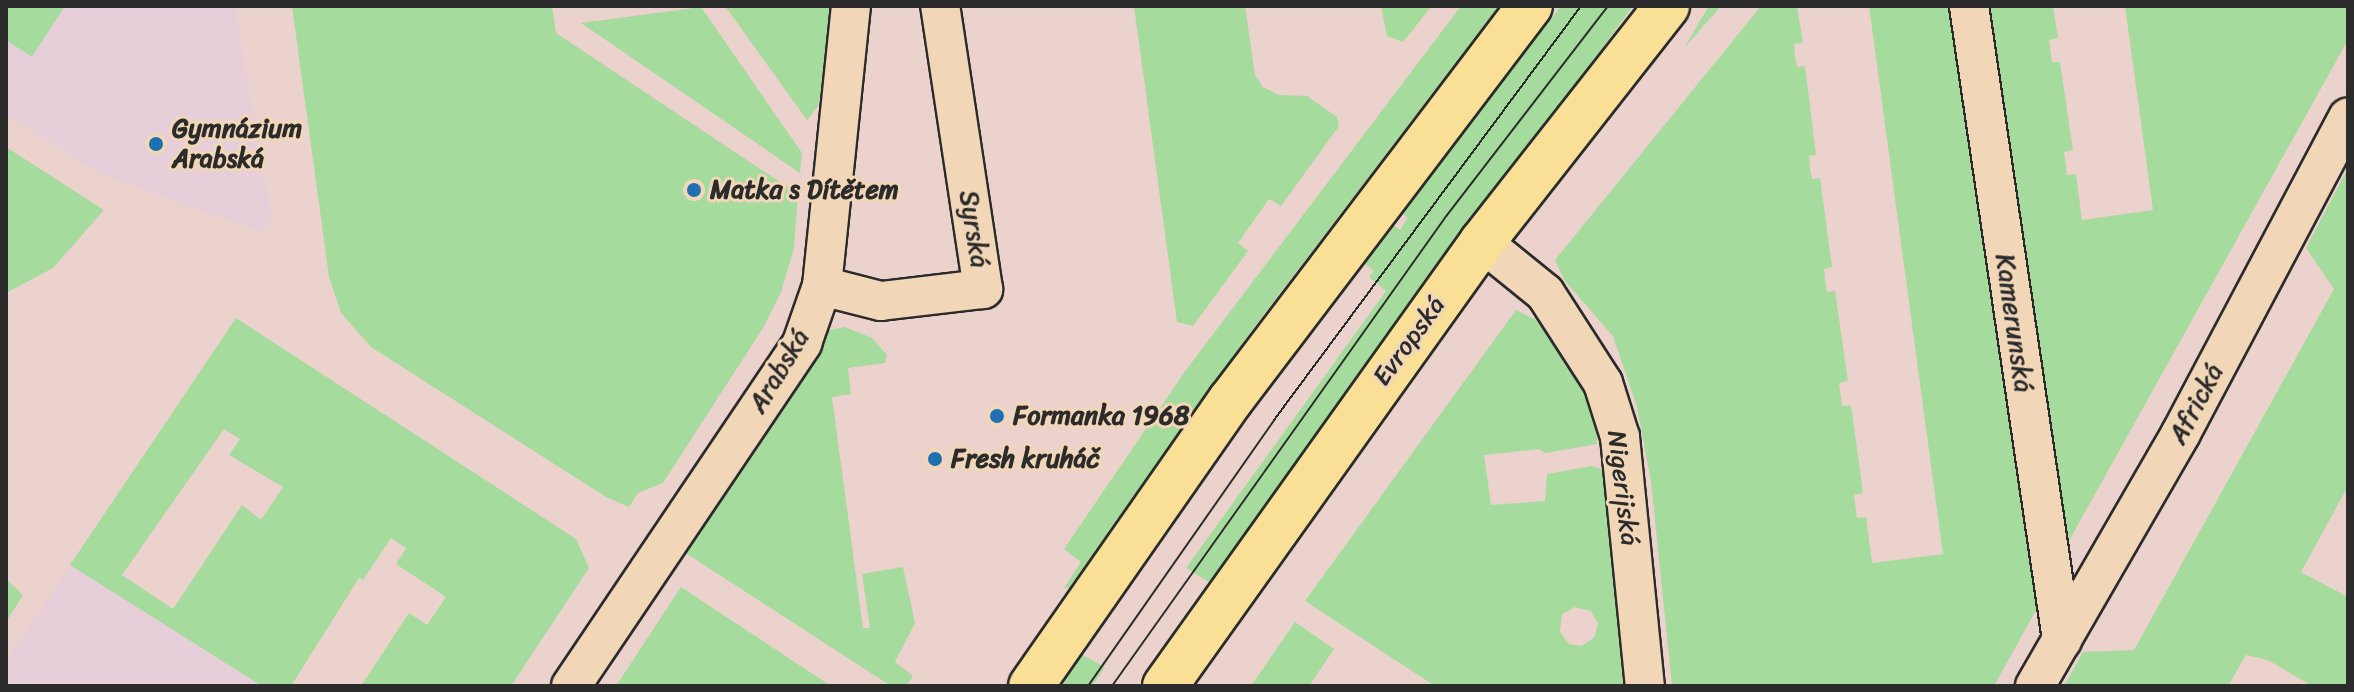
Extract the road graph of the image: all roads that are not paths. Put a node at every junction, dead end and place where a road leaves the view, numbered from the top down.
1 (851, 6) edge
2 (940, 6) edge
3 (1530, 6) edge
4 (1667, 6) edge
5 (1969, 6) edge
6 (2348, 118) edge
7 (1482, 242) junction
8 (822, 286) junction
9 (2062, 640) junction
10 (571, 686) edge
11 (1031, 686) edge
12 (1165, 686) edge
13 (1645, 686) edge
14 (2035, 686) edge

1 - 8 street, Arabská
2 - 8 street, Syrská
3 - 11 main road
4 - 7 main road, Evropská
5 - 9 street, Kamerunská
6 - 9 street, Africká
7 - 12 main road, Evropská
7 - 13 street, Nigerijská
8 - 10 street, Arabská
9 - 14 street, Africká

